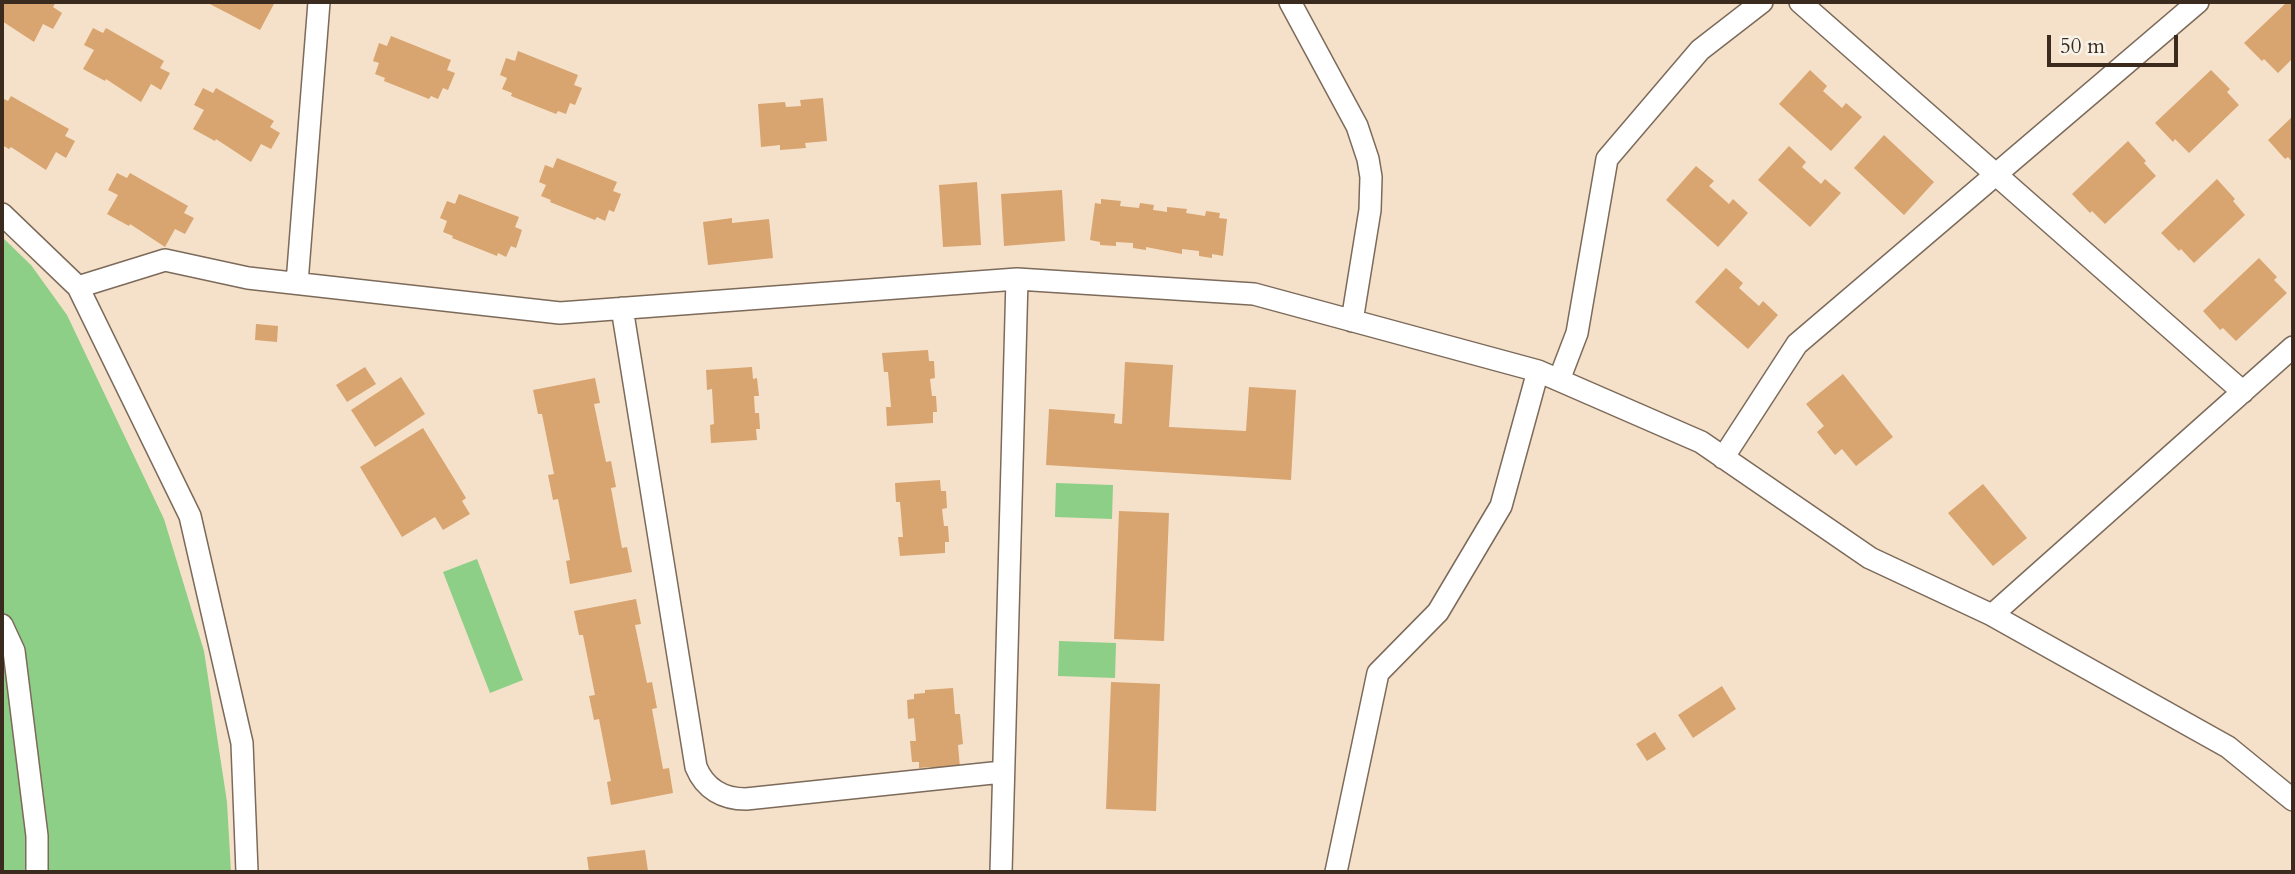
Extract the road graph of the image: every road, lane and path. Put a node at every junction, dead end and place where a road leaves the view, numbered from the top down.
1 (319, 2) edge
2 (1290, 2) edge
3 (1762, 2) edge
4 (1800, 2) edge
5 (2198, 2) edge
6 (1997, 174) junction
7 (2, 214) edge
8 (1017, 279) junction
9 (297, 283) junction
10 (78, 287) junction
11 (622, 308) junction
12 (1352, 321) junction
13 (2293, 347) edge
14 (1538, 371) junction
15 (1559, 380) junction
16 (2243, 392) junction
17 (1723, 458) junction
18 (1992, 615) junction
19 (2, 625) edge
20 (1002, 772) junction
21 (2293, 800) edge
22 (37, 872) edge
23 (247, 872) edge
24 (1001, 872) edge
25 (1336, 872) edge

1 - 9 street
2 - 12 street
3 - 15 street
4 - 6 street
5 - 6 street
6 - 16 street
6 - 17 street
7 - 10 street
8 - 11 street
8 - 12 street
8 - 20 street
9 - 10 street
9 - 11 street
10 - 23 street
11 - 20 street
12 - 14 street
13 - 16 street
14 - 15 street
14 - 25 street
15 - 17 street
16 - 18 street
17 - 18 street
18 - 21 street
19 - 22 street
20 - 24 street

